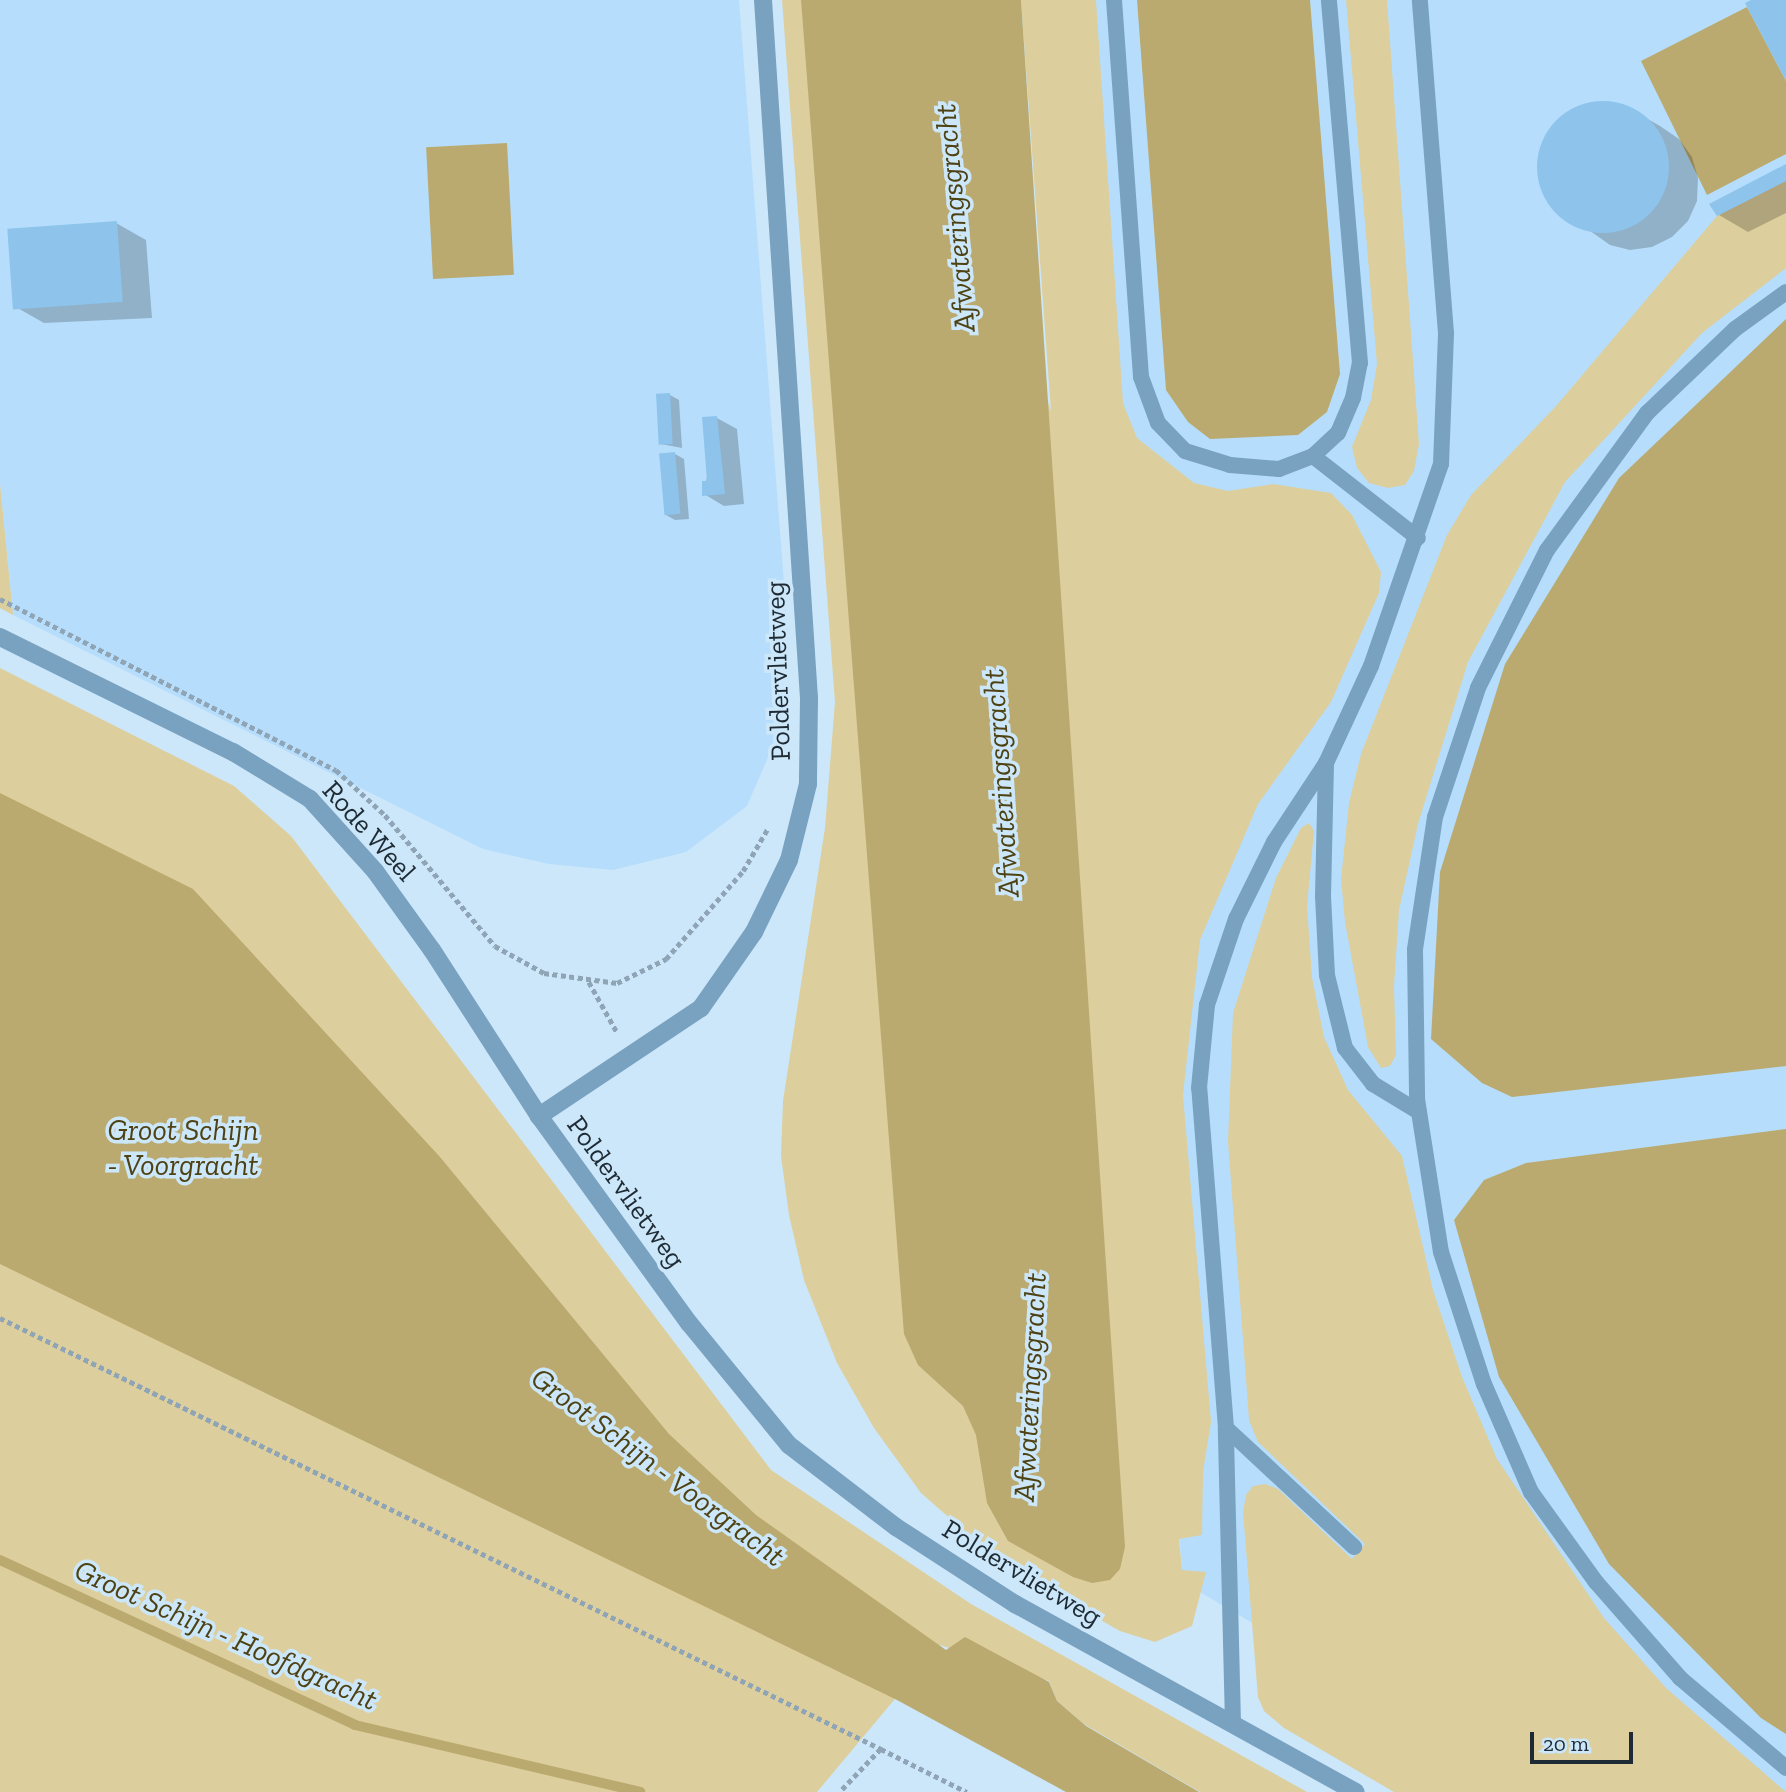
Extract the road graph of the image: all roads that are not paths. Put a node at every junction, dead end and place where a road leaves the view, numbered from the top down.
1 (763, 0) edge
2 (1114, 0) edge
3 (1329, 0) edge
4 (1420, 0) edge
5 (1786, 292) edge
6 (1313, 456) junction
7 (1418, 538) junction
8 (0, 637) edge
9 (1326, 763) junction
10 (1419, 1112) junction
11 (539, 1116) junction
12 (1226, 1428) junction
13 (1354, 1547) dead end
14 (1233, 1724) junction
15 (1786, 1768) edge
16 (1355, 1792) edge

1 - 11 street, Poldervlietweg
2 - 6 lane
3 - 6 lane
4 - 7 lane
5 - 10 lane
6 - 7 lane
7 - 9 lane
8 - 11 street, Rode Weel
9 - 10 lane
9 - 12 lane
10 - 15 lane
11 - 14 street, Poldervlietweg
12 - 13 lane
12 - 14 lane
14 - 16 street, Poldervlietweg

